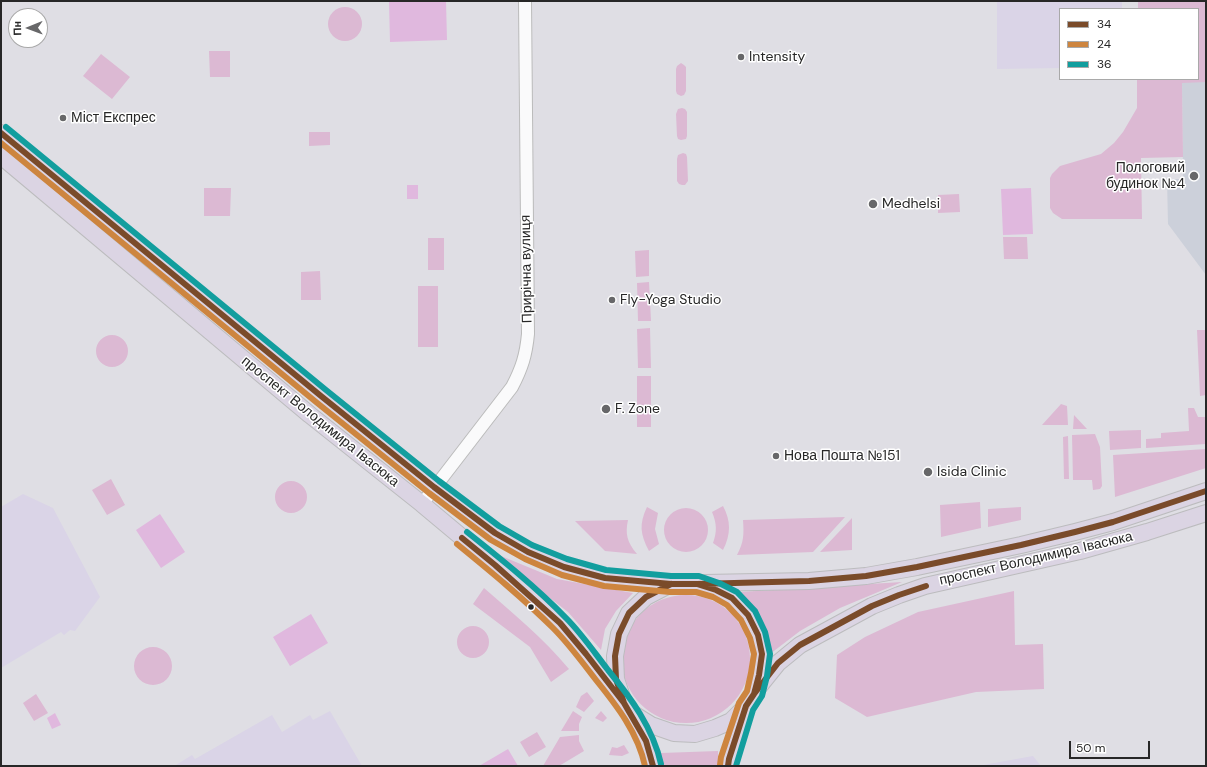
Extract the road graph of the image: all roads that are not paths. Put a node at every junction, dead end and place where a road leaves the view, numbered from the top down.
1 (525, 1) edge
2 (1, 133) edge
3 (1, 156) edge
4 (434, 487) junction
5 (1206, 491) edge
6 (422, 504) junction
7 (1206, 513) edge
8 (671, 584) junction
9 (698, 584) junction
10 (750, 700) junction
11 (627, 707) junction
12 (653, 766) edge
13 (728, 766) edge

1 - 4 street, Прирічна вулиця
2 - 4 main road, проспект Володимира Івасюка
3 - 6 main road, проспект Володимира Івасюка
4 - 6 street, Прирічна вулиця
4 - 8 main road, проспект Володимира Івасюка
5 - 9 main road, проспект Володимира Івасюка
6 - 11 main road, проспект Володимира Івасюка
7 - 10 main road, проспект Володимира Івасюка
8 - 9 main road, проспект Володимира Івасюка
8 - 11 main road
9 - 10 main road
10 - 11 main road
10 - 13 main road
11 - 12 main road

